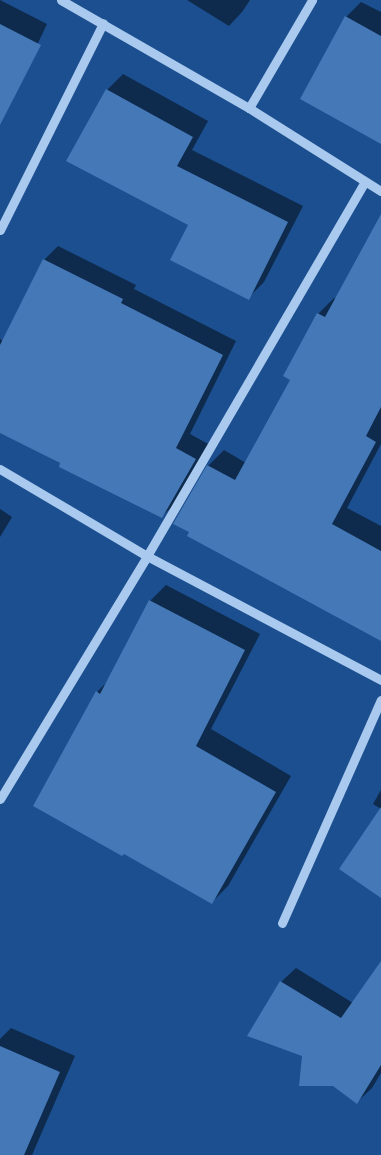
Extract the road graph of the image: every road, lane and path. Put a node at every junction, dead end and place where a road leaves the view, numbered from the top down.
1 (61, 0) edge
2 (312, 0) edge
3 (103, 23) junction
4 (249, 108) junction
5 (365, 182) junction
6 (381, 191) edge
7 (0, 230) edge
8 (0, 469) edge
9 (147, 556) junction
10 (381, 680) edge
11 (381, 700) edge
12 (0, 799) edge
13 (282, 923) dead end

1 - 3 street
2 - 4 street
3 - 4 street
3 - 7 street
4 - 5 street
5 - 6 street
5 - 9 street
8 - 9 street
9 - 10 street
9 - 12 street
11 - 13 street

